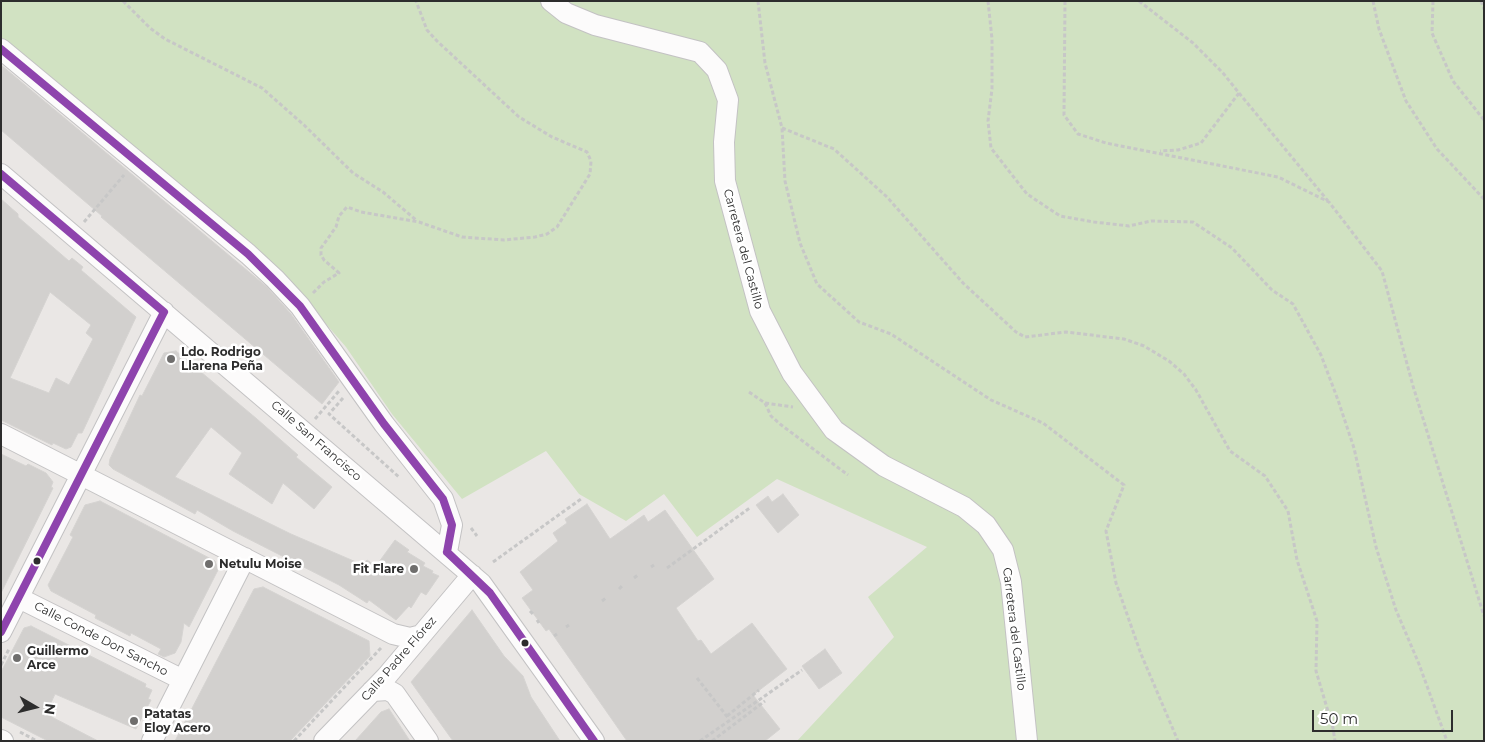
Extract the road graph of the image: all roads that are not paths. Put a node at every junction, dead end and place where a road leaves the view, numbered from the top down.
1 (551, 1) edge
2 (1, 50) edge
3 (1, 174) edge
4 (164, 312) junction
5 (1, 434) edge
6 (81, 475) junction
7 (447, 552) junction
8 (245, 558) junction
9 (472, 575) junction
10 (19, 598) junction
11 (1, 632) edge
12 (418, 636) junction
13 (183, 680) junction
14 (372, 691) junction
15 (152, 741) edge
16 (324, 741) edge
17 (428, 741) edge
18 (594, 741) edge
19 (1027, 741) edge

1 - 19 street, Carretera del Castillo
2 - 7 street
3 - 4 street, Calle San Francisco
4 - 6 street
4 - 7 street, Calle San Francisco
5 - 6 street
6 - 8 street
6 - 10 street
7 - 9 street, Calle San Francisco
8 - 12 street
8 - 13 street
9 - 12 street, Calle Padre Flórez
9 - 18 street, Calle San Francisco
10 - 11 street
10 - 13 street, Calle Conde Don Sancho
12 - 14 street, Calle Padre Flórez
13 - 15 street
14 - 16 street, Calle Padre Flórez
14 - 17 street

